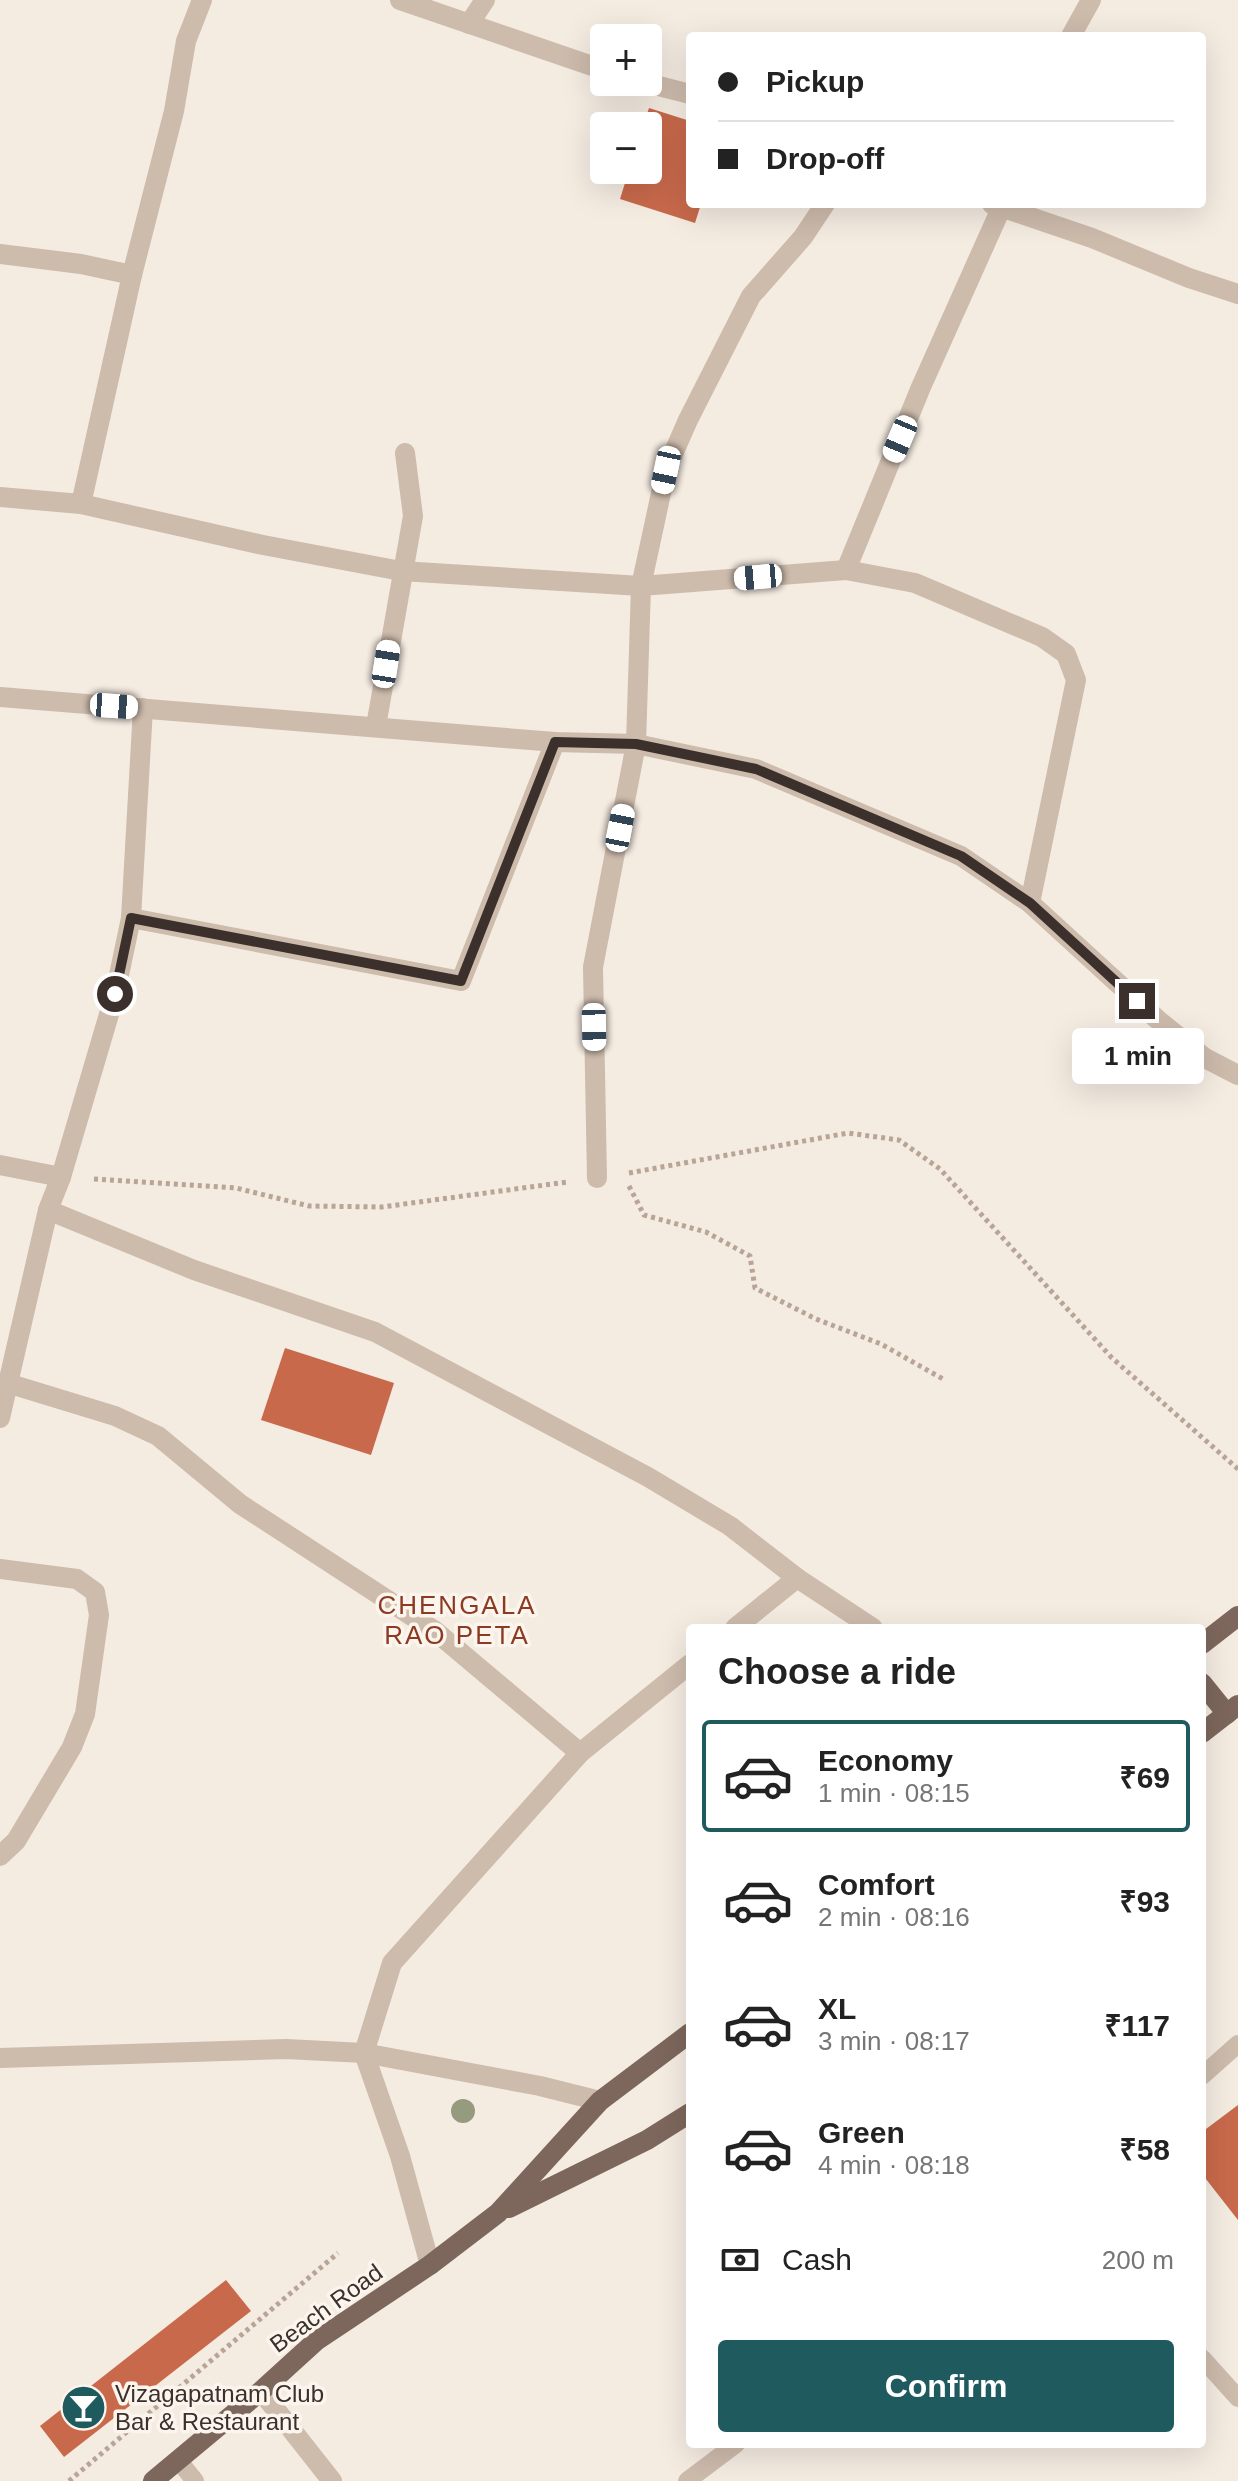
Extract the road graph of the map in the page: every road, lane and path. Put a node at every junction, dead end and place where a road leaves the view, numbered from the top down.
1 (202, 0) edge
2 (400, 0) edge
3 (485, 0) edge
4 (1091, 0) edge
5 (469, 24) junction
6 (1073, 32) edge
7 (590, 65) edge
8 (662, 87) edge
9 (686, 93) edge
10 (822, 208) edge
11 (998, 208) edge
12 (1007, 208) edge
13 (0, 254) edge
14 (132, 275) junction
15 (1238, 294) edge
16 (405, 453) dead end
17 (0, 497) edge
18 (81, 504) junction
19 (846, 570) junction
20 (401, 571) junction
21 (641, 586) junction
22 (0, 697) edge
23 (143, 708) junction
24 (376, 726) junction
25 (555, 742) junction
26 (636, 744) junction
27 (1030, 903) junction
28 (131, 918) junction
29 (1238, 1075) edge
30 (0, 1165) edge
31 (61, 1177) junction
32 (597, 1178) joint
33 (48, 1210) junction
34 (943, 1379) dead end
35 (7, 1383) junction
36 (0, 1418) edge
37 (1238, 1469) edge
38 (0, 1569) edge
39 (797, 1578) junction
40 (1238, 1616) edge
41 (740, 1624) edge
42 (867, 1624) edge
43 (1206, 1641) edge
44 (686, 1667) edge
45 (1206, 1686) edge
46 (1232, 1709) edge
47 (1206, 1730) edge
48 (580, 1753) junction
49 (0, 1856) edge
50 (686, 2036) edge
51 (1238, 2044) edge
52 (364, 2053) junction
53 (0, 2058) edge
54 (1206, 2072) edge
55 (600, 2101) junction
56 (686, 2116) edge
57 (498, 2213) junction
58 (338, 2253) dead end
59 (430, 2265) junction
60 (1206, 2362) edge
61 (261, 2391) junction
62 (1238, 2398) edge
63 (731, 2448) edge
64 (178, 2460) junction
65 (69, 2481) edge
66 (153, 2481) edge
67 (195, 2481) edge
68 (332, 2481) edge
69 (687, 2481) edge

1 - 14 street
2 - 5 street
3 - 5 street
4 - 6 street
5 - 7 street
8 - 9 street
10 - 21 street
11 - 19 street
12 - 15 street
13 - 14 street
14 - 18 street
16 - 20 street
17 - 18 street
18 - 20 street
19 - 21 street
19 - 27 street
20 - 21 street
20 - 24 street
21 - 26 street
22 - 23 street
23 - 24 street
23 - 28 street
24 - 25 street
25 - 26 street
25 - 28 street
26 - 27 street
26 - 32 street
27 - 29 street
28 - 31 street
30 - 31 street
31 - 32 path
31 - 33 street
33 - 35 street
33 - 39 street
34 - 37 path
35 - 36 street
35 - 48 street
38 - 49 street
39 - 41 street
39 - 42 street
40 - 43 main road
44 - 48 street
45 - 46 main road
46 - 47 main road
48 - 52 street
50 - 55 main road, Beach Road
51 - 54 lane
52 - 53 street
52 - 55 street
52 - 59 street
55 - 57 main road, Beach Road
56 - 57 main road, Beach Road
57 - 59 main road, Beach Road
58 - 65 path
59 - 61 main road, Beach Road
60 - 62 lane
61 - 64 main road, Beach Road
61 - 68 street
63 - 69 lane
64 - 66 main road, Beach Road
64 - 67 lane

